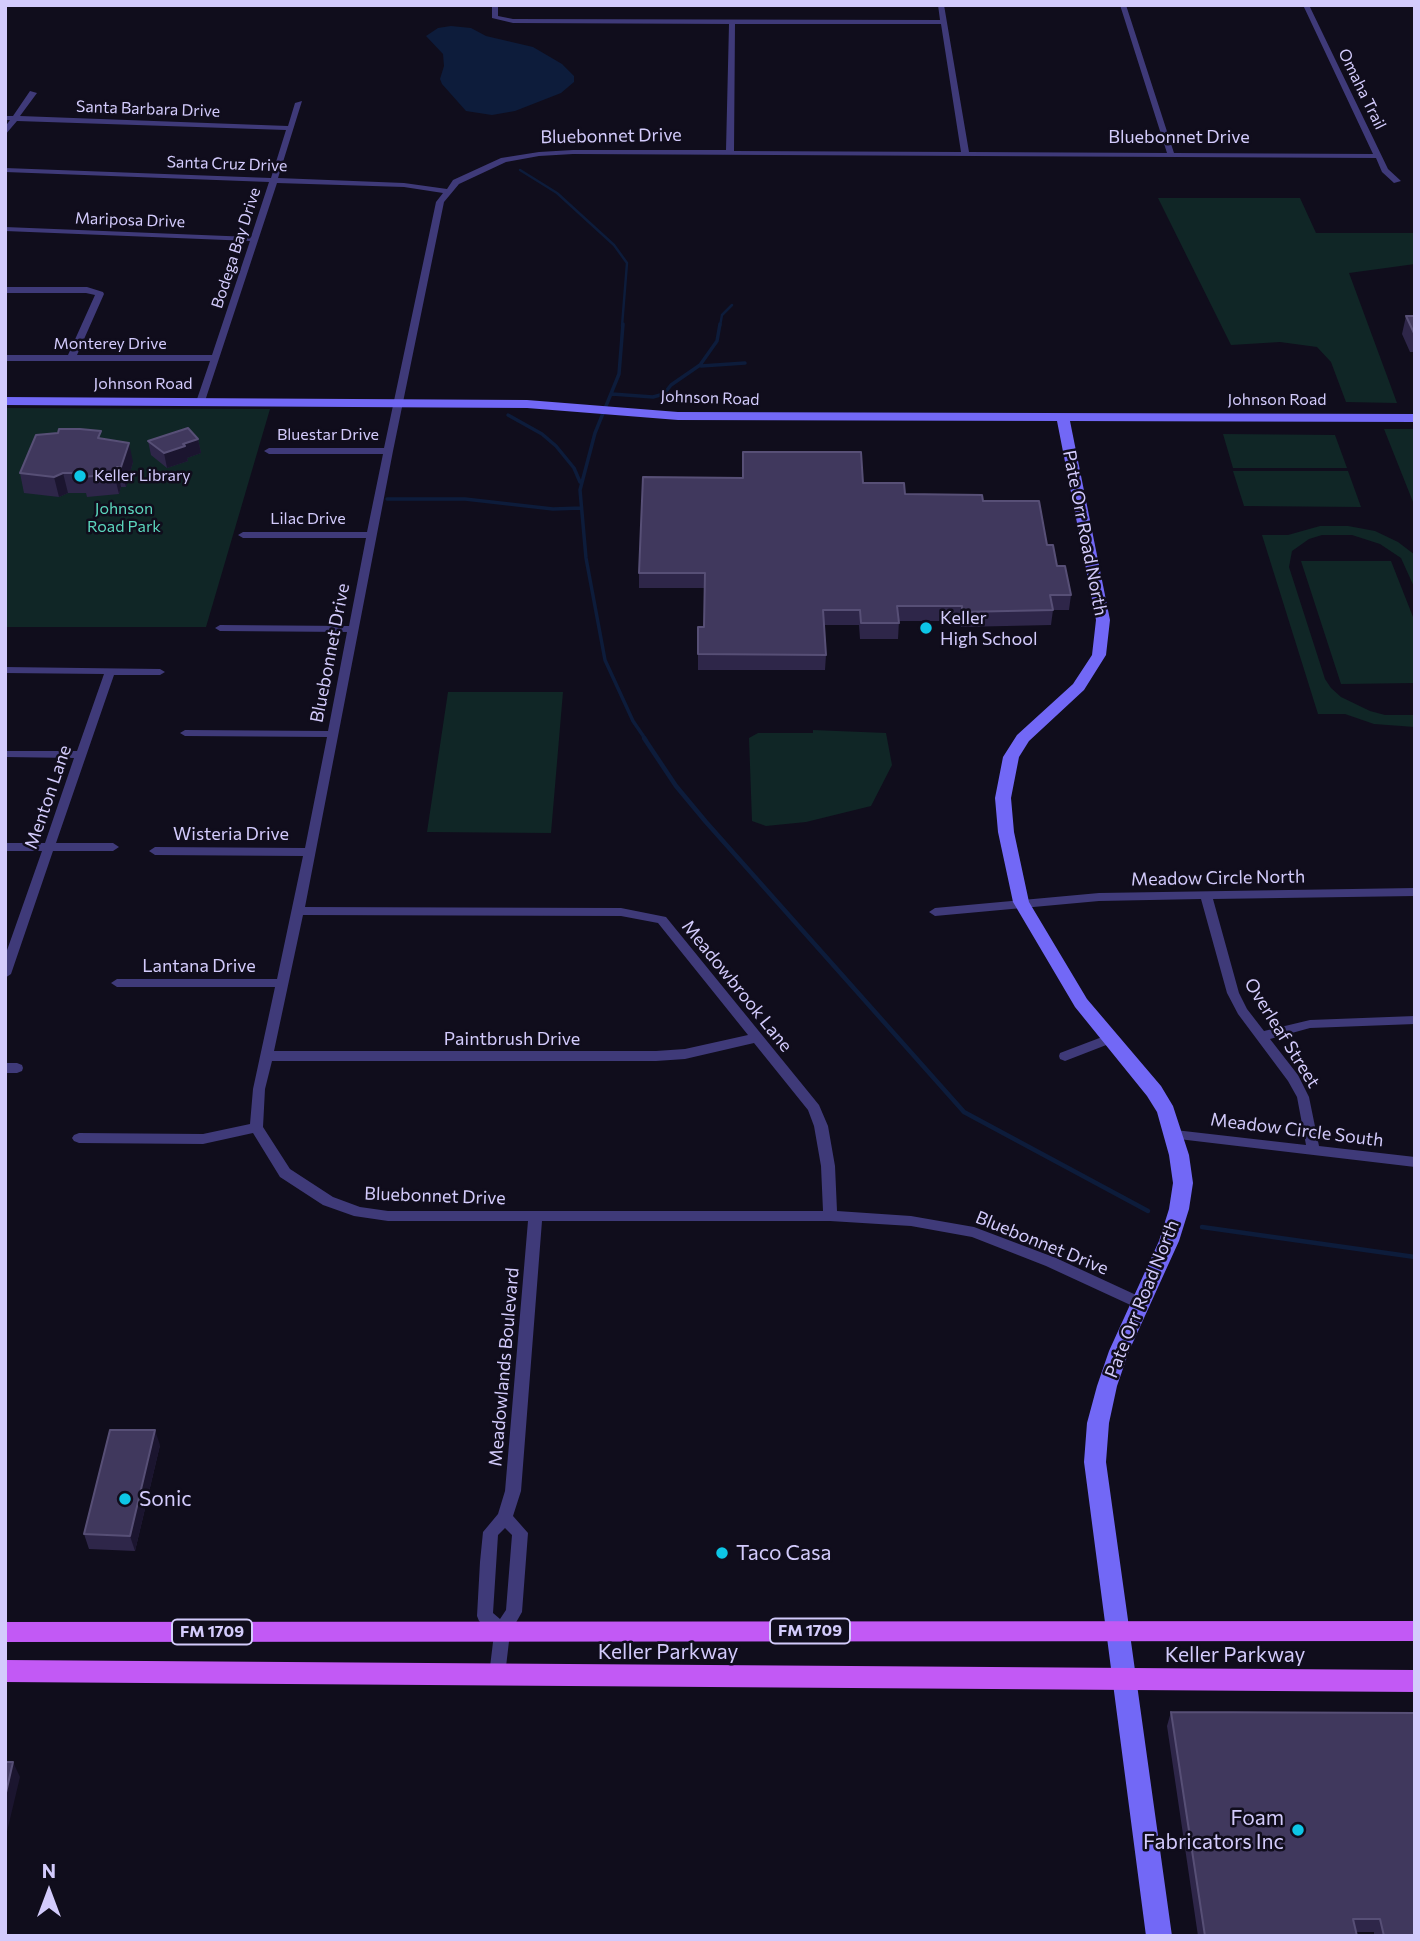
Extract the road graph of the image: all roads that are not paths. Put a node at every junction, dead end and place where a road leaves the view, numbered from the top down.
1 (495, 5) edge
2 (941, 5) edge
3 (1123, 5) edge
4 (1306, 5) edge
5 (732, 21) junction
6 (944, 22) junction
7 (33, 93) dead end
8 (299, 103) dead end
9 (5, 118) edge
10 (16, 118) junction
11 (291, 128) junction
12 (5, 133) edge
13 (730, 152) junction
14 (965, 153) junction
15 (1171, 155) junction
16 (1378, 156) junction
17 (5, 170) edge
18 (274, 180) junction
19 (1397, 181) dead end
20 (447, 191) junction
21 (5, 229) edge
22 (253, 239) junction
23 (5, 290) edge
24 (5, 358) edge
25 (71, 358) junction
26 (216, 358) junction
27 (5, 401) edge
28 (201, 402) junction
29 (400, 402) junction
30 (1063, 418) junction
31 (1415, 418) edge
32 (269, 451) dead end
33 (388, 451) junction
34 (243, 535) dead end
35 (372, 535) junction
36 (220, 628) dead end
37 (353, 629) junction
38 (5, 670) edge
39 (110, 671) junction
40 (160, 672) dead end
41 (186, 733) dead end
42 (332, 734) junction
43 (5, 754) edge
44 (81, 755) junction
45 (5, 847) edge
46 (50, 847) junction
47 (113, 847) dead end
48 (155, 851) dead end
49 (308, 852) junction
50 (1415, 892) edge
51 (1206, 896) junction
52 (1021, 902) junction
53 (298, 911) junction
54 (935, 912) dead end
55 (5, 974) edge
56 (117, 983) dead end
57 (282, 984) junction
58 (1415, 1020) edge
59 (1262, 1035) junction
60 (756, 1038) junction
61 (1110, 1039) junction
62 (266, 1056) junction
63 (1065, 1056) dead end
64 (256, 1127) junction
65 (1175, 1135) junction
66 (79, 1138) dead end
67 (1313, 1149) junction
68 (1415, 1161) edge
69 (830, 1216) junction
70 (535, 1217) junction
71 (1142, 1304) junction
72 (505, 1518) junction
73 (502, 1631) junction
74 (1118, 1631) junction
75 (1415, 1631) edge
76 (5, 1632) edge
77 (5, 1671) edge
78 (497, 1675) junction
79 (1126, 1680) junction
80 (1415, 1681) edge
81 (1159, 1936) edge

1 - 5 street
2 - 6 street
3 - 15 street
4 - 16 street, Omaha Trail
5 - 6 street
5 - 13 street
6 - 14 street
7 - 10 street
8 - 11 street, Bodega Bay Drive
9 - 10 street, Santa Barbara Drive
10 - 11 street, Santa Barbara Drive
10 - 12 street
11 - 18 street, Bodega Bay Drive
13 - 14 street, Bluebonnet Drive
13 - 20 street, Bluebonnet Drive
14 - 15 street, Bluebonnet Drive
15 - 16 street, Bluebonnet Drive
16 - 19 street, Omaha Trail
17 - 18 street, Santa Cruz Drive
18 - 20 street, Santa Cruz Drive
18 - 22 street, Bodega Bay Drive
20 - 29 street, Bluebonnet Drive
21 - 22 street, Mariposa Drive
22 - 26 street, Bodega Bay Drive
23 - 25 street
24 - 25 street, Monterey Drive
25 - 26 street, Monterey Drive
26 - 28 street, Bodega Bay Drive
27 - 28 street, Johnson Road
28 - 29 street, Johnson Road
29 - 30 street, Johnson Road
29 - 33 street, Bluebonnet Drive
30 - 31 street, Johnson Road
30 - 52 street, Pate Orr Road North
32 - 33 street, Bluestar Drive
33 - 35 street, Bluebonnet Drive
34 - 35 street, Lilac Drive
35 - 37 street, Bluebonnet Drive
36 - 37 street
37 - 42 street, Bluebonnet Drive
38 - 39 street
39 - 40 street
39 - 44 street, Menton Lane
41 - 42 street
42 - 49 street, Bluebonnet Drive
43 - 44 street
44 - 46 street, Menton Lane
45 - 46 street
46 - 47 street
46 - 55 street, Menton Lane
48 - 49 street, Wisteria Drive
49 - 53 street, Bluebonnet Drive
50 - 51 street, Meadow Circle North
51 - 52 street, Meadow Circle North
51 - 59 street, Overleaf Street
52 - 54 street, Meadow Circle North
52 - 61 street, Pate Orr Road North
53 - 57 street, Bluebonnet Drive
53 - 60 street, Meadowbrook Lane
56 - 57 street, Lantana Drive
57 - 62 street, Bluebonnet Drive
58 - 59 street
59 - 67 street, Overleaf Street
60 - 62 street, Paintbrush Drive
60 - 69 street, Meadowbrook Lane
61 - 63 street
61 - 65 street, Pate Orr Road North
62 - 64 street, Bluebonnet Drive
64 - 66 street
64 - 70 street, Bluebonnet Drive
65 - 67 street, Meadow Circle South
65 - 71 street, Pate Orr Road North
67 - 68 street, Meadow Circle South
69 - 70 street, Bluebonnet Drive
69 - 71 street, Bluebonnet Drive
70 - 72 street, Meadowlands Boulevard
71 - 74 street, Pate Orr Road North
72 - 73 street
72 - 73 street, Meadowlands Boulevard
73 - 74 main road, Keller Parkway / FM 1709
73 - 76 main road, Keller Parkway / FM 1709
73 - 78 street
74 - 75 main road, Keller Parkway / FM 1709
74 - 79 street, Pate Orr Road North
77 - 78 main road, Keller Parkway
78 - 79 main road, Keller Parkway
79 - 80 main road, Keller Parkway
79 - 81 street, Pate Orr Road North

